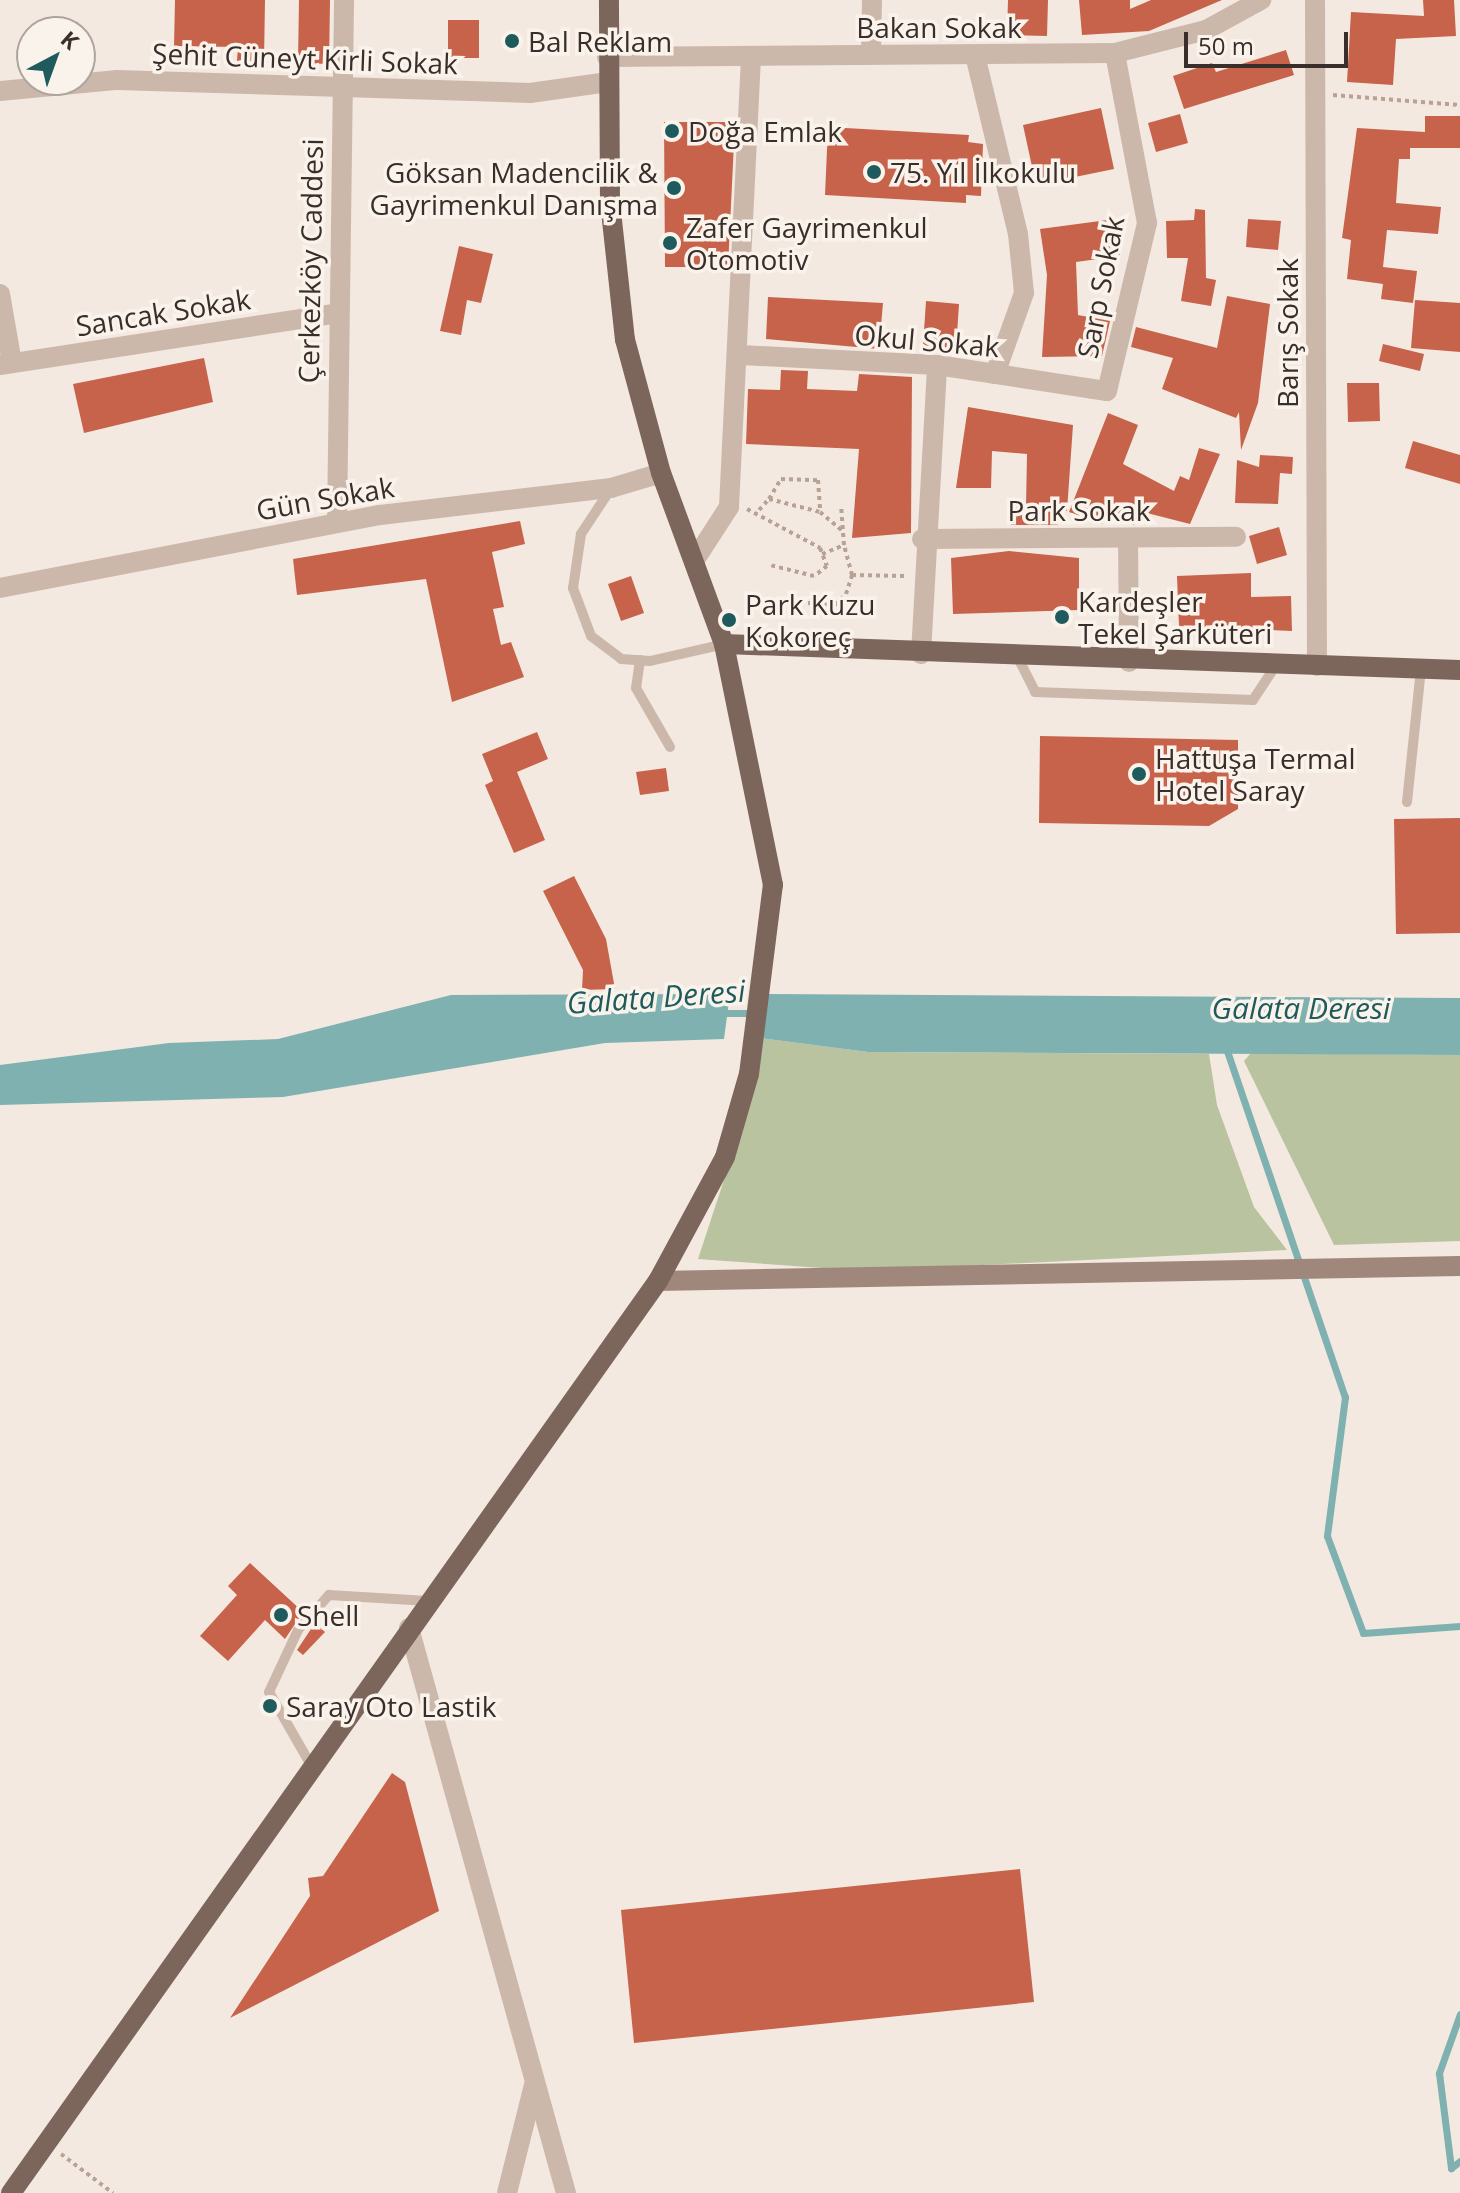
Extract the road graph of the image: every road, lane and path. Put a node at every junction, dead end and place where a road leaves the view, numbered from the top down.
1 (344, 0) edge
2 (609, 0) edge
3 (872, 0) edge
4 (1261, 0) edge
5 (1315, 0) edge
6 (1115, 53) junction
7 (871, 55) junction
8 (975, 55) junction
9 (607, 57) junction
10 (751, 57) junction
11 (608, 82) junction
12 (343, 87) junction
13 (0, 91) edge
14 (1315, 94) junction
15 (1460, 105) edge
16 (0, 294) edge
17 (335, 314) junction
18 (741, 355) junction
19 (6, 364) edge
20 (937, 365) junction
21 (995, 374) junction
22 (1107, 391) joint
23 (661, 473) junction
24 (611, 488) junction
25 (769, 499) junction
26 (841, 505) dead end
27 (729, 507) junction
28 (759, 510) junction
29 (820, 512) junction
30 (337, 523) junction
31 (843, 531) junction
32 (1236, 537) dead end
33 (1128, 538) junction
34 (922, 539) junction
35 (844, 545) junction
36 (822, 554) junction
37 (696, 558) junction
38 (770, 565) dead end
39 (923, 571) junction
40 (852, 575) junction
41 (0, 588) edge
42 (808, 603) dead end
43 (724, 644) junction
44 (921, 654) junction
45 (1018, 658) junction
46 (640, 660) junction
47 (1129, 662) junction
48 (1276, 665) junction
49 (1317, 666) junction
50 (1421, 669) junction
51 (1460, 670) edge
52 (670, 747) dead end
53 (1407, 802) dead end
54 (1460, 1266) edge
55 (658, 1281) junction
56 (428, 1601) junction
57 (409, 1628) junction
58 (312, 1767) junction
59 (534, 2085) junction
60 (49, 2145) junction
61 (11, 2193) edge
62 (113, 2193) edge
63 (507, 2193) edge
64 (566, 2193) edge

1 - 12 street, Çerkezköy Caddesi
2 - 9 main road
3 - 7 street
4 - 6 street, Bakan Sokak
5 - 14 street, Barış Sokak
6 - 8 street, Bakan Sokak
6 - 22 street, Sarp Sokak
7 - 8 street, Bakan Sokak
7 - 10 street, Bakan Sokak
8 - 21 street
9 - 10 street, Bakan Sokak
9 - 11 main road
10 - 18 street
11 - 12 street, Şehit Cüneyt Kirli Sokak
11 - 23 main road
12 - 13 street, Şehit Cüneyt Kirli Sokak
12 - 17 street, Çerkezköy Caddesi
14 - 15 path
14 - 49 street, Barış Sokak
16 - 19 street
17 - 19 street, Sancak Sokak
17 - 30 street, Çerkezköy Caddesi
18 - 20 street, Okul Sokak
18 - 27 street
20 - 21 street, Okul Sokak
20 - 34 street
21 - 22 street, Okul Sokak
23 - 24 street, Gün Sokak
23 - 37 main road
24 - 30 street, Gün Sokak
24 - 46 lane
25 - 28 path
25 - 29 path
25 - 29 path
26 - 31 path
27 - 28 path
27 - 37 street
28 - 36 path
29 - 31 path
30 - 41 street, Gün Sokak
31 - 35 path
32 - 33 street, Park Sokak
33 - 34 street, Park Sokak
33 - 47 street
34 - 39 street
35 - 36 path
35 - 40 path
36 - 38 path
37 - 43 main road
39 - 40 path
39 - 44 street
40 - 42 path
43 - 44 main road
43 - 46 lane
43 - 55 main road
44 - 45 main road
45 - 47 main road
45 - 48 lane
46 - 52 lane
47 - 48 main road
48 - 49 main road
49 - 50 main road
50 - 51 main road
50 - 53 lane
54 - 55 street
55 - 56 main road
56 - 57 main road
56 - 58 lane
57 - 58 main road
57 - 59 street
58 - 60 main road
59 - 63 street
59 - 64 street
60 - 61 main road
60 - 62 path

